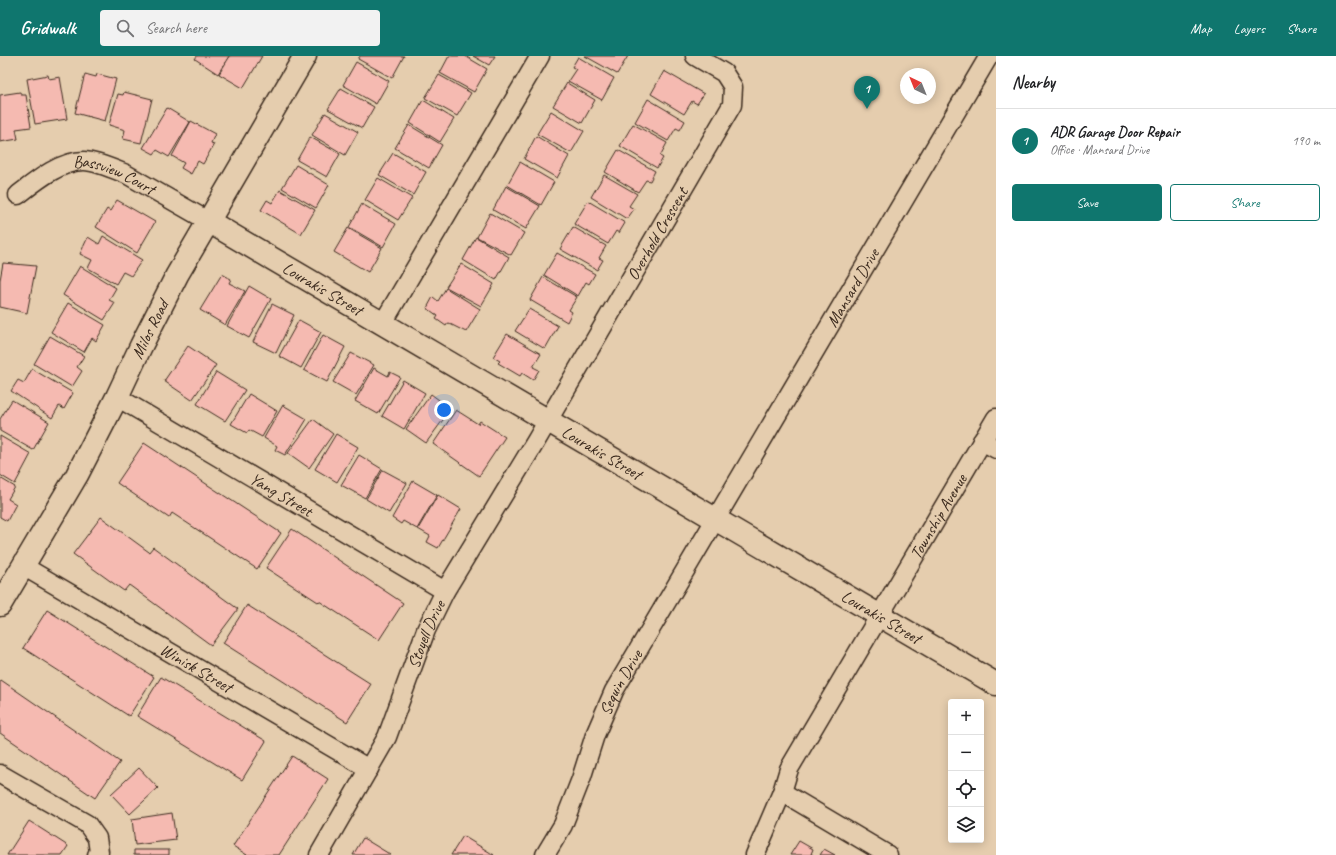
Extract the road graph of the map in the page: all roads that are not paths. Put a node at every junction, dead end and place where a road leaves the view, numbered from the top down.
1 (306, 56) edge
2 (540, 56) edge
3 (695, 56) edge
4 (989, 56) edge
5 (18, 195) dead end
6 (208, 221) junction
7 (383, 323) junction
8 (117, 398) junction
9 (996, 418) edge
10 (547, 421) junction
11 (989, 445) edge
12 (715, 519) junction
13 (23, 566) junction
14 (445, 591) junction
15 (0, 605) edge
16 (880, 615) junction
17 (996, 684) edge
18 (369, 769) junction
19 (0, 774) edge
20 (782, 792) junction
21 (97, 855) edge
22 (319, 855) edge
23 (545, 855) edge
24 (755, 855) edge
25 (888, 855) edge

1 - 6 street, Milos Road
2 - 7 street
3 - 10 street, Overhold Crescent
4 - 12 street, Mansard Drive
5 - 6 street, Bassview Court
6 - 7 street, Lourakis Street
6 - 8 street, Milos Road
7 - 10 street, Lourakis Street
8 - 13 street, Milos Road
8 - 14 street, Yang Street
9 - 11 street, Township Avenue
10 - 12 street, Lourakis Street
10 - 14 street, Stoyell Drive
11 - 16 street, Township Avenue
12 - 16 street, Lourakis Street
12 - 23 street, Sequin Drive
13 - 15 street, Milos Road
13 - 18 street, Winisk Street
14 - 18 street, Stoyell Drive
16 - 17 street, Lourakis Street
16 - 20 street
18 - 22 street, Stoyell Drive
19 - 21 street
20 - 24 street
20 - 25 street

